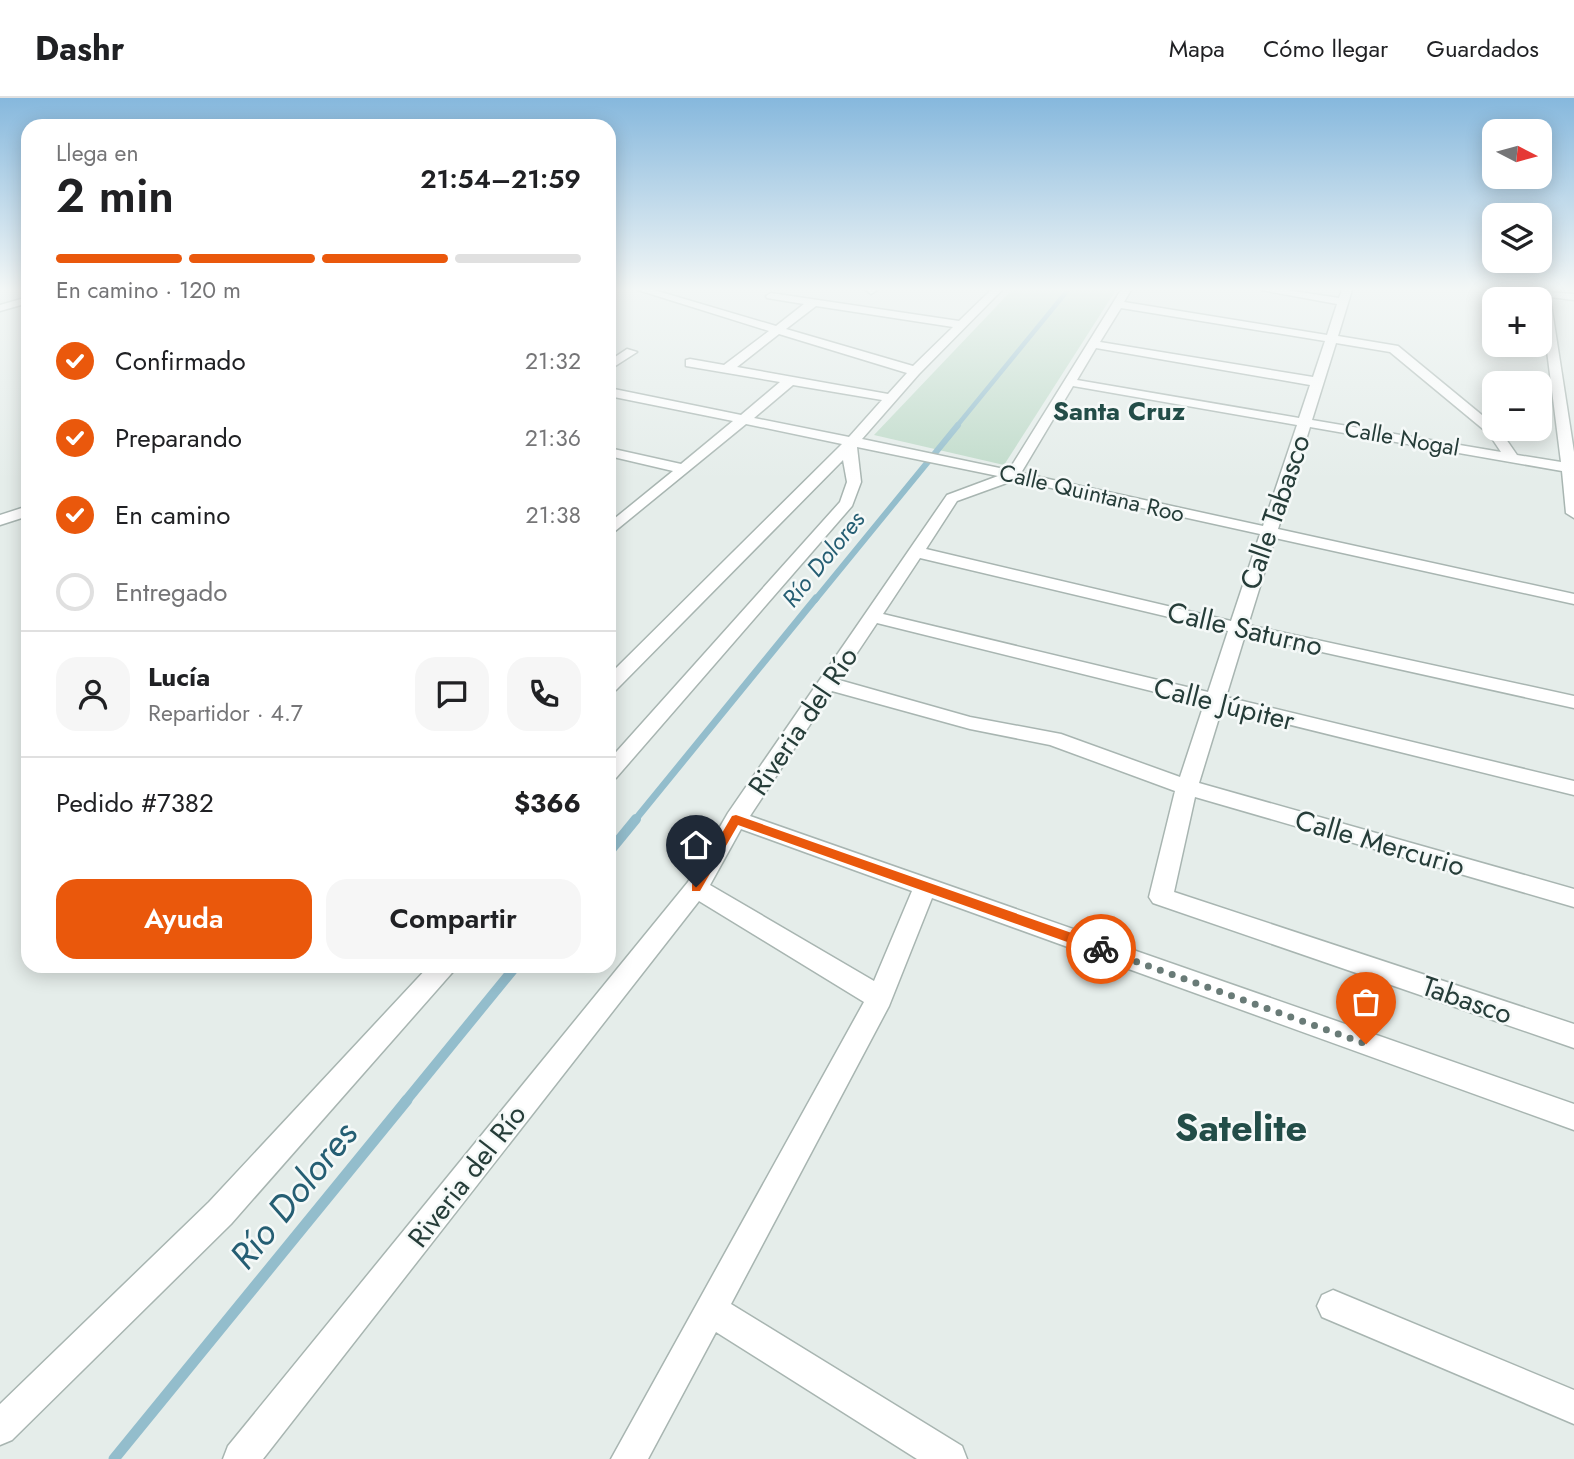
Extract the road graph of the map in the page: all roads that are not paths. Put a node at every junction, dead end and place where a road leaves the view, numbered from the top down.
1 (748, 354) edge
2 (855, 354) edge
3 (932, 354) edge
4 (1087, 354) edge
5 (1149, 354) edge
6 (1325, 354) edge
7 (1400, 354) edge
8 (1555, 354) edge
9 (690, 363) dead end
10 (726, 370) junction
11 (915, 371) junction
12 (1559, 375) junction
13 (1574, 378) edge
14 (791, 380) junction
15 (1070, 382) junction
16 (1317, 382) junction
17 (616, 392) edge
18 (891, 398) junction
19 (747, 419) junction
20 (1307, 421) junction
21 (852, 442) junction
22 (616, 454) edge
23 (1511, 457) junction
24 (1568, 468) junction
25 (685, 469) junction
26 (1012, 476) junction
27 (21, 513) edge
28 (1574, 513) edge
29 (0, 520) edge
30 (616, 525) edge
31 (1266, 532) junction
32 (917, 552) junction
33 (1574, 598) edge
34 (874, 617) junction
35 (1237, 628) junction
36 (616, 679) edge
37 (827, 683) junction
38 (1214, 702) junction
39 (1574, 702) edge
40 (616, 766) edge
41 (1187, 787) junction
42 (1574, 788) edge
43 (736, 819) junction
44 (696, 887) junction
45 (925, 887) junction
46 (1161, 897) joint
47 (1574, 898) edge
48 (439, 973) edge
49 (880, 998) junction
50 (1574, 1036) edge
51 (1574, 1117) edge
52 (1332, 1306) dead end
53 (710, 1310) junction
54 (1574, 1407) edge
55 (0, 1428) edge
56 (242, 1459) edge
57 (629, 1459) edge
58 (949, 1459) edge

1 - 10 street
2 - 11 street
3 - 11 street
4 - 15 street
5 - 16 street
6 - 16 street, Calle Tabasco
7 - 23 street
8 - 12 street
9 - 10 street
10 - 14 street
11 - 18 street
12 - 13 street
12 - 24 street
14 - 18 street
14 - 19 street
15 - 20 street, Calle Nogal
15 - 26 street
16 - 20 street, Calle Tabasco
17 - 19 street, Calle Quintana Roo
18 - 21 street
19 - 21 street, Calle Quintana Roo
19 - 25 street
20 - 23 street, Calle Nogal
20 - 31 street, Calle Tabasco
21 - 26 street, Calle Quintana Roo
21 - 36 street
21 - 40 street
22 - 25 street
23 - 24 street, Calle Nogal
24 - 28 street
25 - 30 street
26 - 31 street, Calle Quintana Roo
26 - 32 street, Riveria del Río
27 - 29 street
31 - 33 street, Calle Quintana Roo
31 - 35 street, Calle Tabasco
32 - 34 street, Riveria del Río
32 - 35 street, Calle Saturno
34 - 37 street, Riveria del Río
34 - 38 street, Calle Júpiter
35 - 38 street, Calle Tabasco
35 - 39 street, Calle Saturno
37 - 41 street, Calle Mercurio
37 - 43 street, Riveria del Río
38 - 41 street, Calle Tabasco
38 - 42 street, Calle Júpiter
41 - 46 street, Calle Tabasco
41 - 47 street, Calle Mercurio
43 - 44 street, Riveria del Río
43 - 45 street
44 - 49 street
44 - 56 street, Riveria del Río
45 - 49 street
45 - 51 street
46 - 50 street, Tabasco
48 - 55 street
49 - 53 street
52 - 54 street
53 - 57 street
53 - 58 street

